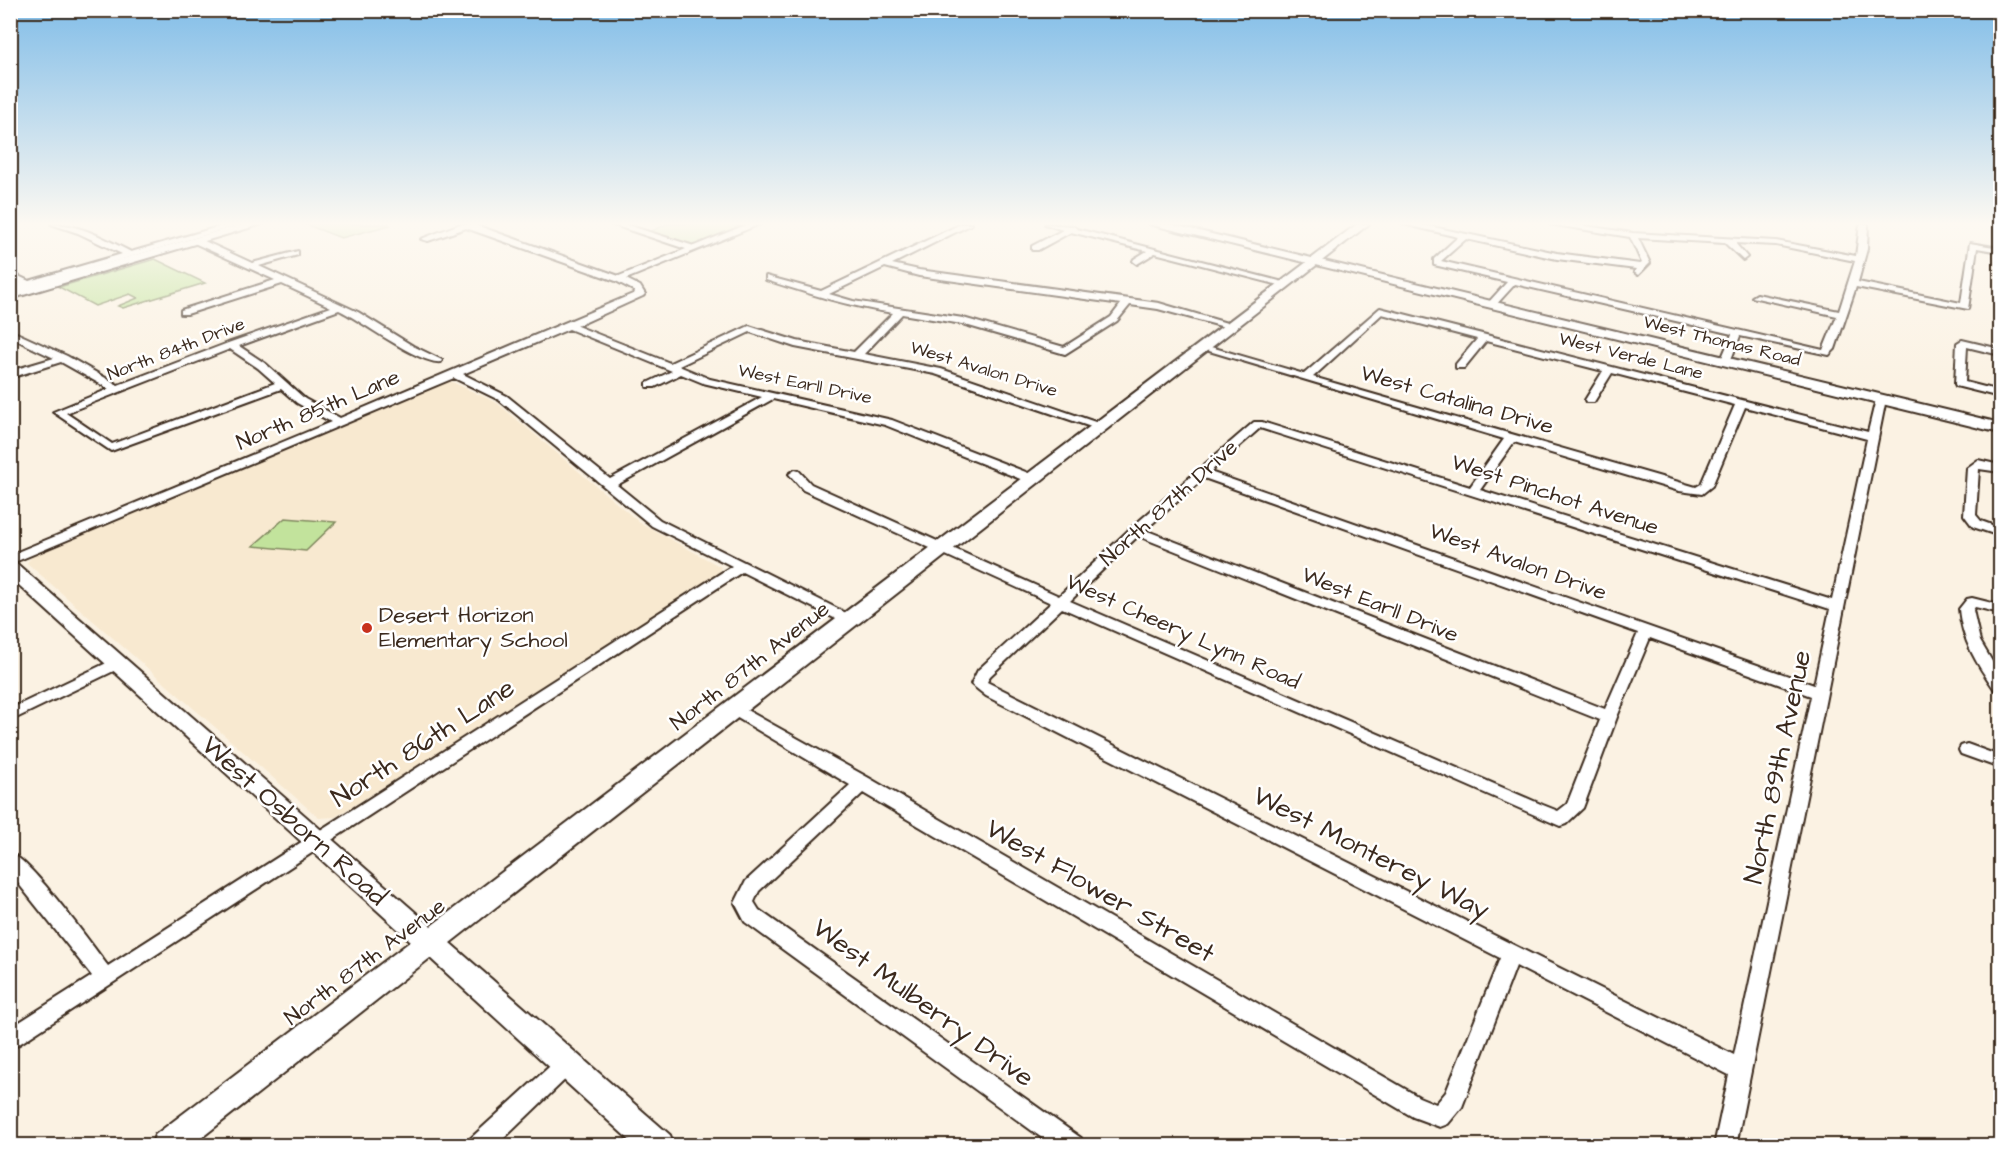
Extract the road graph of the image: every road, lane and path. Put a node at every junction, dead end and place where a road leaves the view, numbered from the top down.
1 (17, 278) edge
2 (49, 278) edge
3 (69, 278) edge
4 (276, 278) edge
5 (616, 278) edge
6 (769, 278) dead end
7 (855, 278) edge
8 (956, 278) edge
9 (1263, 278) edge
10 (1294, 278) edge
11 (1380, 278) edge
12 (1495, 278) edge
13 (1854, 278) edge
14 (1969, 278) edge
15 (619, 279) joint
16 (282, 281) junction
17 (1512, 282) junction
18 (28, 284) junction
19 (1287, 284) junction
20 (1853, 284) junction
21 (10, 289) edge
22 (10, 295) edge
23 (820, 295) junction
24 (1757, 297) dead end
25 (1128, 301) junction
26 (1491, 305) junction
27 (339, 307) junction
28 (184, 312) dead end
29 (899, 312) junction
30 (1840, 314) junction
31 (569, 326) junction
32 (1232, 326) junction
33 (10, 333) edge
34 (1737, 333) junction
35 (1484, 337) junction
36 (231, 345) junction
37 (1204, 348) junction
38 (2001, 352) edge
39 (857, 355) junction
40 (63, 358) junction
41 (437, 360) dead end
42 (1725, 362) junction
43 (1460, 366) dead end
44 (674, 369) junction
45 (1610, 369) junction
46 (454, 374) junction
47 (10, 375) edge
48 (1306, 378) junction
49 (280, 385) junction
50 (651, 385) dead end
51 (117, 389) junction
52 (2001, 394) edge
53 (770, 397) junction
54 (1881, 399) junction
55 (1590, 400) dead end
56 (1741, 403) junction
57 (340, 422) junction
58 (1258, 424) joint
59 (1100, 427) junction
60 (2001, 428) edge
61 (1874, 437) junction
62 (1511, 438) junction
63 (2001, 468) edge
64 (1201, 473) junction
65 (795, 474) dead end
66 (1032, 480) junction
67 (608, 485) junction
68 (1473, 491) junction
69 (1137, 531) junction
70 (2001, 532) edge
71 (943, 549) junction
72 (10, 560) edge
73 (742, 566) junction
74 (10, 567) edge
75 (1061, 602) junction
76 (1839, 607) junction
77 (2001, 609) edge
78 (849, 620) junction
79 (1646, 631) junction
80 (117, 663) junction
81 (979, 684) joint
82 (2001, 686) edge
83 (1820, 693) junction
84 (734, 709) junction
85 (10, 716) edge
86 (1609, 717) junction
87 (1967, 750) dead end
88 (2001, 762) edge
89 (863, 783) junction
90 (317, 842) junction
91 (10, 860) edge
92 (431, 942) junction
93 (1510, 954) junction
94 (106, 978) junction
95 (10, 1040) edge
96 (567, 1064) junction
97 (1740, 1069) junction
98 (166, 1146) edge
99 (479, 1146) edge
100 (659, 1146) edge
101 (1073, 1146) edge
102 (1725, 1146) edge

1 - 18 street
2 - 18 street
3 - 22 main road
4 - 16 street
5 - 15 street
6 - 23 street
7 - 23 street
8 - 25 street
9 - 19 street
10 - 19 street, North 87th Avenue
11 - 26 main road, West Thomas Road
12 - 17 street
13 - 20 street
14 - 20 street
15 - 31 street, North 85th Lane
16 - 27 street
16 - 28 street
17 - 26 street
17 - 34 street
18 - 21 street
19 - 32 street, North 87th Avenue
20 - 30 street
23 - 29 street
24 - 30 street
25 - 29 street
25 - 32 street
26 - 42 main road, West Thomas Road
27 - 36 street, North 84th Drive
27 - 41 street
29 - 39 street
30 - 34 street
31 - 44 street, West Earll Drive
31 - 46 street, North 85th Lane
32 - 37 street, North 87th Avenue
33 - 40 street
34 - 42 street
35 - 43 street
35 - 45 street, West Verde Lane
35 - 48 street, West Verde Lane
36 - 49 street
36 - 51 street, North 84th Drive
37 - 48 street, West Catalina Drive
37 - 59 street, North 87th Avenue
38 - 52 street
39 - 44 street, West Avalon Drive
39 - 59 street, West Avalon Drive
40 - 47 street
40 - 51 street
42 - 54 main road, West Thomas Road
44 - 50 street
44 - 53 street, West Earll Drive
45 - 55 street
45 - 56 street, West Verde Lane
46 - 57 street, North 85th Lane
46 - 67 street
48 - 62 street, West Catalina Drive
49 - 51 street, North 84th Drive
49 - 57 street
53 - 66 street, West Earll Drive
53 - 67 street
54 - 60 main road, West Thomas Road
54 - 61 street, North 89th Avenue
56 - 61 street, West Verde Lane
56 - 62 street, West Catalina Drive
57 - 72 street, North 85th Lane
58 - 64 street, North 87th Drive
58 - 68 street, West Pinchot Avenue
59 - 66 street, North 87th Avenue
61 - 76 street, North 89th Avenue
62 - 68 street
63 - 70 street
64 - 69 street, North 87th Drive
64 - 79 street, West Avalon Drive
65 - 71 street, West Cheery Lynn Road
66 - 71 street, North 87th Avenue
67 - 73 street
68 - 76 street, West Pinchot Avenue
69 - 75 street, North 87th Drive
69 - 86 street, West Earll Drive
71 - 75 street, West Cheery Lynn Road
71 - 78 street, North 87th Avenue
73 - 78 street
73 - 90 street, North 86th Lane
74 - 80 street, West Osborn Road
75 - 81 street, North 87th Drive
75 - 86 street, West Cheery Lynn Road
76 - 83 street, North 89th Avenue
77 - 82 street
78 - 84 street, North 87th Avenue
79 - 83 street, West Avalon Drive
79 - 86 street
80 - 85 street
80 - 90 street, West Osborn Road
81 - 93 street, West Monterey Way
83 - 97 street, North 89th Avenue
84 - 89 street, West Flower Street
84 - 92 street, North 87th Avenue
87 - 88 street
89 - 93 street, West Flower Street
89 - 101 street, West Mulberry Drive
90 - 92 street, West Osborn Road
90 - 94 street, North 86th Lane
91 - 94 street
92 - 96 street, West Osborn Road
92 - 98 street, North 87th Avenue
93 - 97 street, West Monterey Way
94 - 95 street, North 86th Lane
96 - 99 street
96 - 100 street, West Osborn Road
97 - 102 street, North 89th Avenue

